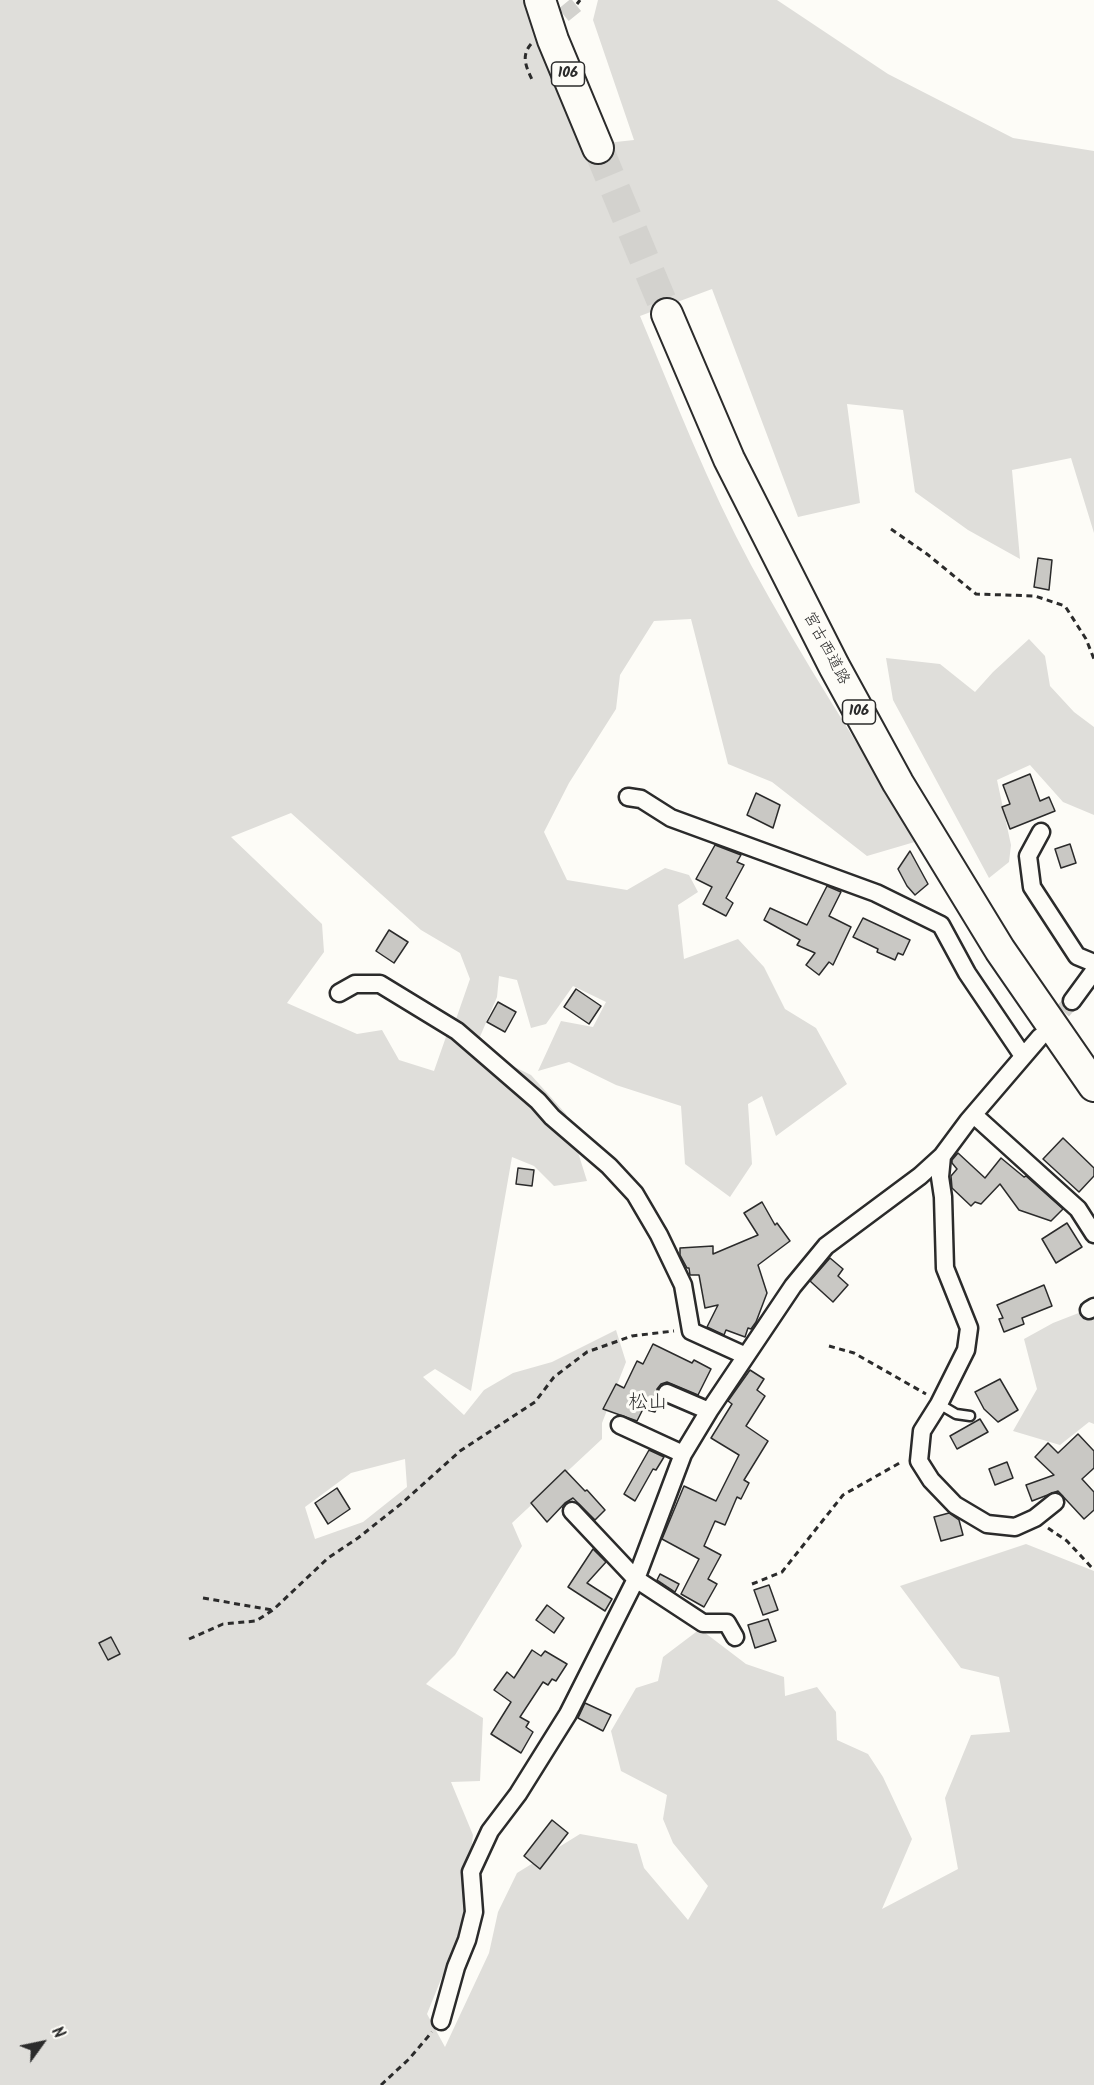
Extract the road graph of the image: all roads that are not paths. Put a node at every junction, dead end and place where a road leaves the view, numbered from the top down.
1 (540, 0) edge
2 (572, 1) edge
3 (628, 797) dead end
4 (1041, 832) dead end
5 (1094, 963) edge
6 (1094, 971) edge
7 (339, 993) dead end
8 (1072, 1001) tunnel mouth
9 (1040, 1037) tunnel mouth
10 (1023, 1056) junction
11 (1094, 1056) edge
12 (1094, 1086) edge
13 (974, 1115) junction
14 (942, 1156) junction
15 (1094, 1234) edge
16 (746, 1356) junction
17 (667, 1393) dead end
18 (939, 1404) junction
19 (709, 1411) junction
20 (970, 1416) dead end
21 (620, 1425) dead end
22 (683, 1454) junction
23 (1055, 1502) dead end
24 (572, 1511) dead end
25 (636, 1579) junction
26 (735, 1637) dead end
27 (441, 2021) road end

1 - 2 highway, 106
3 - 10 street
4 - 5 street
6 - 8 street
7 - 16 street
9 - 10 street
10 - 13 street
11 - 12 highway, 宮古西道路 / 106
13 - 14 street
13 - 15 street
14 - 16 street
14 - 18 street
16 - 19 street
17 - 19 street
18 - 20 lane
18 - 23 street
19 - 22 street
21 - 22 street
22 - 25 street
24 - 25 street
25 - 26 street
25 - 27 street

